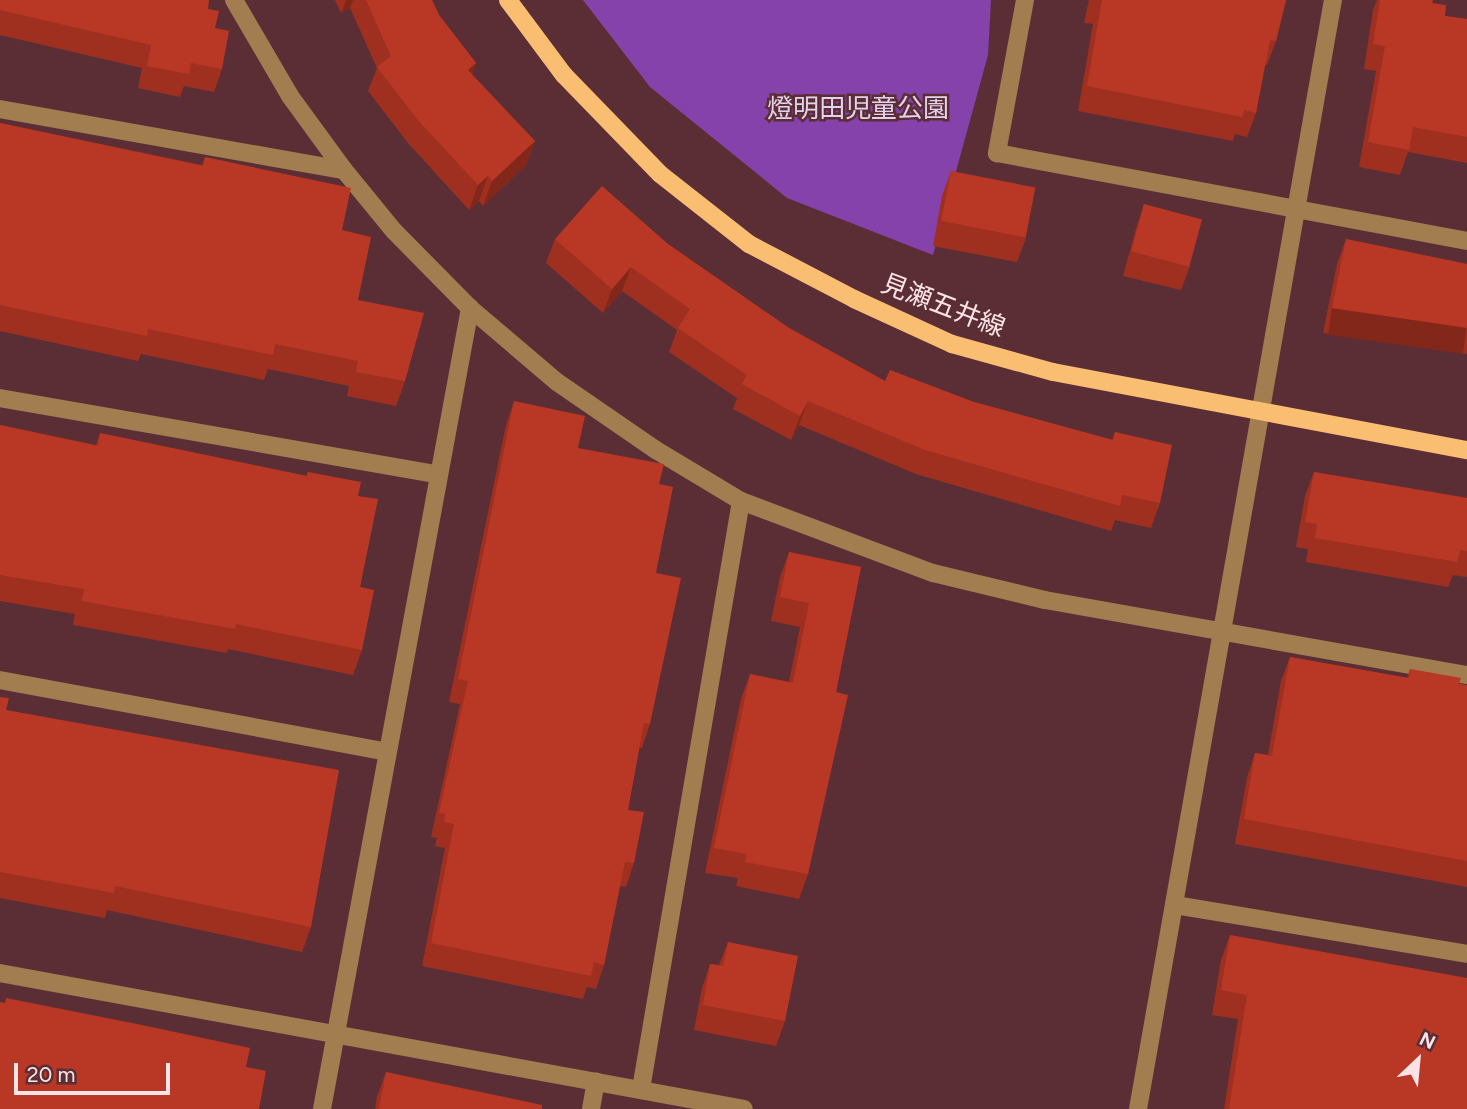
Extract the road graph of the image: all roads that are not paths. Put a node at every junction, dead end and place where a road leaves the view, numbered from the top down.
1 (234, 0) edge
2 (508, 0) edge
3 (1025, 0) edge
4 (1333, 0) edge
5 (0, 109) edge
6 (344, 170) junction
7 (1299, 209) junction
8 (1467, 241) edge
9 (470, 308) junction
10 (0, 398) edge
11 (1262, 414) junction
12 (1467, 450) edge
13 (437, 474) junction
14 (741, 501) junction
15 (1224, 630) junction
16 (1467, 675) edge
17 (0, 680) edge
18 (387, 752) junction
19 (1175, 905) junction
20 (1467, 954) edge
21 (0, 973) edge
22 (336, 1031) junction
23 (596, 1081) junction
24 (641, 1089) junction
25 (322, 1109) edge
26 (591, 1109) edge
27 (744, 1109) edge
28 (1138, 1109) edge

1 - 6 street
2 - 11 main road, 見瀬五井線
3 - 7 street
4 - 7 street
5 - 6 street
6 - 9 street
7 - 8 street
7 - 11 street
9 - 13 street
9 - 14 street
10 - 13 street
11 - 12 main road, 見瀬五井線
11 - 15 street
13 - 18 street
14 - 15 street
14 - 24 street
15 - 16 street
15 - 19 street
17 - 18 street
18 - 22 street
19 - 20 street
19 - 28 street
21 - 22 street
22 - 23 street
22 - 25 street
23 - 24 street
23 - 26 street
24 - 27 street

